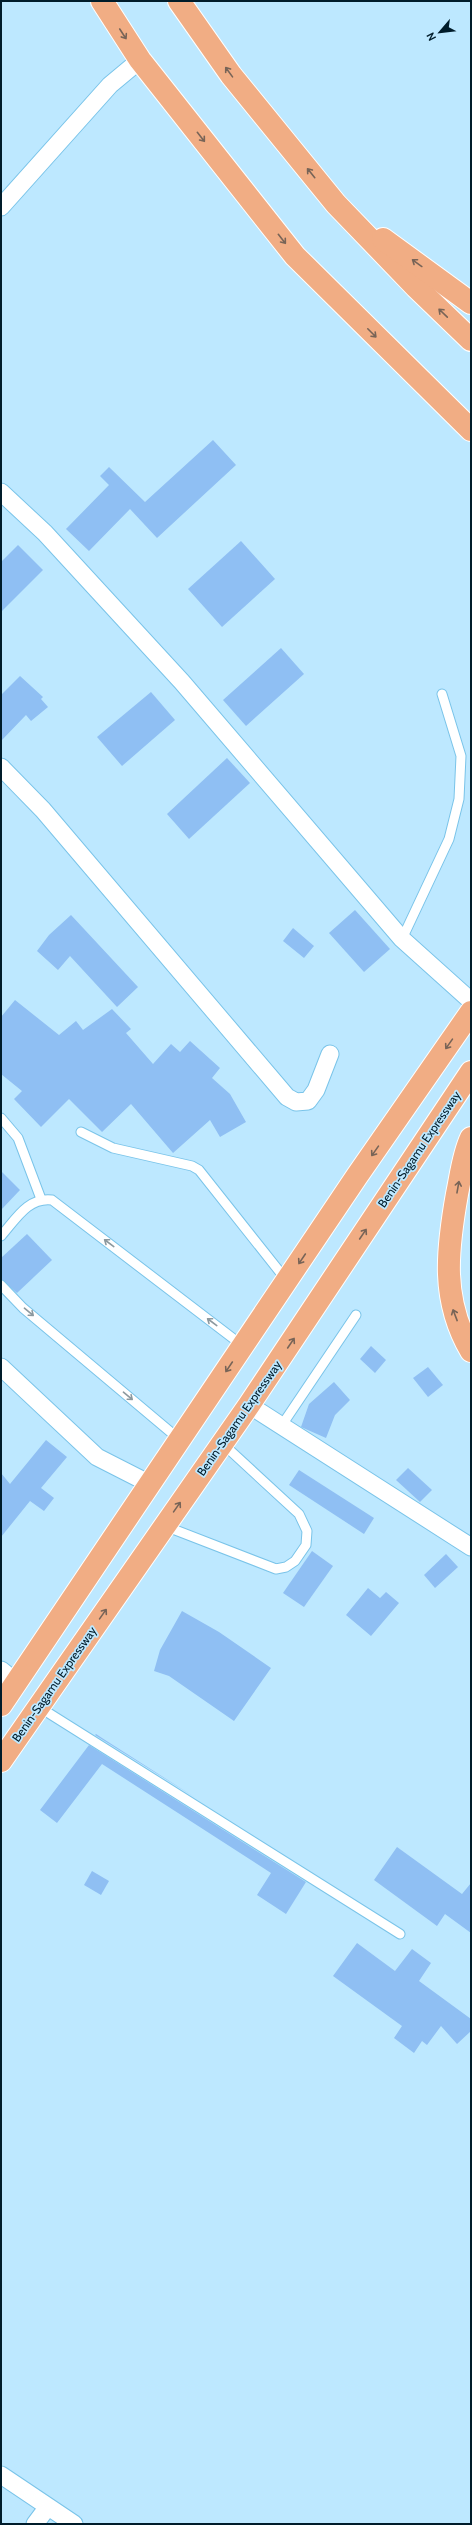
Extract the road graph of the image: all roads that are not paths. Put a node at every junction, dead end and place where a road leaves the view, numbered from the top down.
1 (102, 1) edge
2 (179, 1) edge
3 (140, 60) junction
4 (336, 204) junction
5 (1, 206) edge
6 (471, 303) edge
7 (471, 340) edge
8 (390, 350) junction
9 (471, 411) edge
10 (471, 430) edge
11 (1, 492) edge
12 (442, 694) dead end
13 (1, 767) edge
14 (402, 939) junction
15 (471, 1000) edge
16 (471, 1012) edge
17 (330, 1054) dead end
18 (471, 1072) edge
19 (1, 1118) edge
20 (81, 1132) dead end
21 (471, 1138) edge
22 (41, 1199) junction
23 (1, 1236) edge
24 (287, 1281) junction
25 (1, 1285) edge
26 (356, 1315) dead end
27 (243, 1346) junction
28 (471, 1351) edge
29 (1, 1367) edge
30 (249, 1405) junction
31 (282, 1425) junction
32 (180, 1440) junction
33 (222, 1443) junction
34 (150, 1484) junction
35 (164, 1526) junction
36 (471, 1547) edge
37 (9, 1676) edge
38 (1, 1705) edge
39 (39, 1706) junction
40 (1, 1761) edge
41 (400, 1934) dead end
42 (1, 2475) edge
43 (47, 2508) junction
44 (35, 2524) edge
45 (74, 2524) edge

1 -> 3 highway
4 -> 2 highway
3 - 5 street
3 -> 8 highway
6 -> 4 highway
7 -> 4 highway
8 - 9 highway
8 - 10 highway
11 - 14 street
12 - 14 lane
13 - 17 street
14 - 15 street
16 -> 24 highway
30 -> 18 highway, Benin-Sagamu Expressway
19 - 22 lane
20 - 24 lane
28 -> 21 highway
22 - 23 lane
27 -> 22 lane
24 - 27 highway
25 -> 32 lane
26 - 31 lane
27 -> 32 highway
29 - 34 street
30 - 31 street
30 - 33 highway, Benin-Sagamu Expressway
31 - 36 street
32 - 34 highway
35 -> 33 highway, Benin-Sagamu Expressway
33 - 35 lane
34 - 37 highway
39 -> 35 highway, Benin-Sagamu Expressway
37 - 38 highway
39 - 40 highway, Benin-Sagamu Expressway
39 - 41 lane
42 - 43 street
43 - 44 street
43 - 45 street

